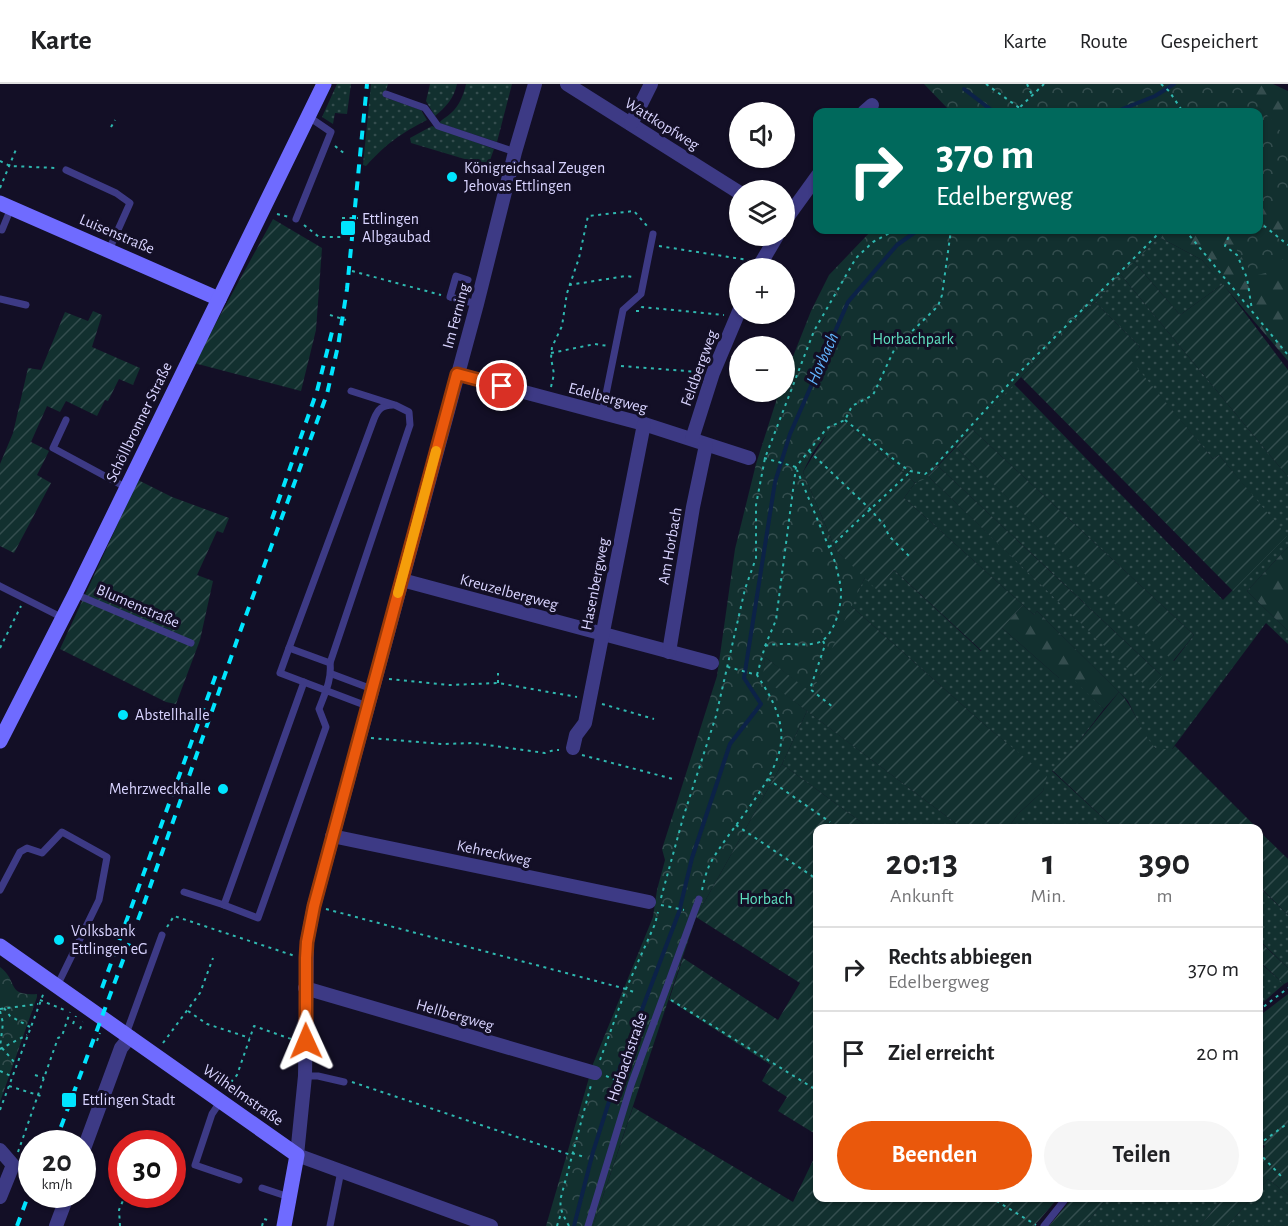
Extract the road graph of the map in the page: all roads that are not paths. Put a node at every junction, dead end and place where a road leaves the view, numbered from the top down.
1 (315, 84) edge
2 (324, 84) edge
3 (535, 84) edge
4 (567, 84) edge
5 (651, 84) edge
6 (386, 94) dead end
7 (308, 117) junction
8 (631, 124) junction
9 (515, 152) junction
10 (66, 170) road end
11 (813, 182) edge
12 (729, 186) edge
13 (5, 206) edge
14 (795, 207) edge
15 (296, 219) road end
16 (2, 230) dead end
17 (653, 234) road end
18 (108, 251) junction
19 (468, 280) dead end
20 (0, 299) edge
21 (219, 299) junction
22 (477, 304) junction
23 (26, 306) dead end
24 (733, 324) edge
25 (457, 374) junction
26 (351, 390) dead end
27 (395, 405) junction
28 (602, 414) junction
29 (66, 420) dead end
30 (644, 424) junction
31 (692, 439) junction
32 (706, 445) junction
33 (749, 458) dead end
34 (127, 488) junction
35 (402, 580) junction
36 (0, 586) edge
37 (75, 594) junction
38 (63, 618) junction
39 (602, 633) junction
40 (191, 643) dead end
41 (289, 648) junction
42 (669, 652) junction
43 (330, 663) junction
44 (712, 663) dead end
45 (332, 674) junction
46 (304, 682) junction
47 (374, 683) junction
48 (326, 691) junction
49 (367, 706) junction
50 (0, 741) edge
51 (570, 750) road end
52 (332, 836) junction
53 (0, 890) edge
54 (184, 892) dead end
55 (699, 899) road end
56 (655, 904) road end
57 (224, 905) junction
58 (162, 935) road end
59 (0, 946) edge
60 (57, 986) junction
61 (305, 988) junction
62 (128, 1035) junction
63 (595, 1072) road end
64 (305, 1076) junction
65 (344, 1082) road end
66 (219, 1101) junction
67 (91, 1130) edge
68 (0, 1150) edge
69 (297, 1155) junction
70 (341, 1171) junction
71 (238, 1180) dead end
72 (262, 1188) dead end
73 (0, 1197) edge
74 (289, 1197) junction
75 (1063, 1202) edge
76 (63, 1208) edge
77 (56, 1226) edge
78 (284, 1226) edge
79 (330, 1226) edge
80 (491, 1226) edge
81 (588, 1226) edge
82 (1044, 1226) edge

1 - 7 street, Schöllbronner Straße
2 - 7 street, Schöllbronner Straße
3 - 9 street, Im Ferning
4 - 8 street, Wattkopfweg
5 - 8 street
6 - 9 lane
7 - 15 lane
7 - 21 street, Schöllbronner Straße
8 - 12 street, Wattkopfweg
9 - 22 street, Im Ferning
10 - 18 lane
11 - 14 street
13 - 16 lane
13 - 18 street, Luisenstraße
17 - 28 lane
18 - 21 street, Luisenstraße
19 - 22 lane
20 - 23 lane
21 - 34 street, Schöllbronner Straße
22 - 25 street, Im Ferning
24 - 31 street, Feldbergweg
25 - 28 street, Edelbergweg
25 - 35 street, Im Ferning
26 - 27 lane
27 - 41 lane
27 - 43 lane
28 - 30 street, Edelbergweg
29 - 34 lane
30 - 31 street, Edelbergweg
30 - 39 street, Hasenbergweg
31 - 32 street, Edelbergweg
32 - 33 street, Edelbergweg
32 - 42 street, Am Horbach
34 - 37 street, Schöllbronner Straße
35 - 39 street, Kreuzelbergweg
35 - 47 street, Im Ferning
36 - 38 lane
37 - 38 street, Schöllbronner Straße
37 - 40 lane, Blumenstraße
38 - 50 street, Schöllbronner Straße
39 - 42 street, Kreuzelbergweg
39 - 51 street, Hasenbergweg
41 - 43 lane
41 - 46 lane
42 - 44 street, Kreuzelbergweg
43 - 45 lane
45 - 47 lane
45 - 48 lane
46 - 48 lane
46 - 57 lane
47 - 49 street, Im Ferning
48 - 49 lane
48 - 57 lane
49 - 52 street, Im Ferning
52 - 56 street, Kehreckweg
52 - 61 street, Im Ferning
53 - 60 lane
54 - 57 lane
55 - 81 lane, Horbachstraße
58 - 62 lane
59 - 60 street, Wilhelmstraße
60 - 62 street, Wilhelmstraße
61 - 63 street, Hellbergweg
61 - 64 street, Im Ferning
62 - 66 street, Wilhelmstraße
62 - 67 street
64 - 65 lane
64 - 69 street, Im Ferning
66 - 69 street, Wilhelmstraße
66 - 71 lane
68 - 73 street
69 - 70 street, Wilhelmstraße
69 - 74 street
70 - 79 lane
70 - 80 street, Wilhelmstraße
72 - 74 lane
74 - 78 street
75 - 82 lane
76 - 77 street

